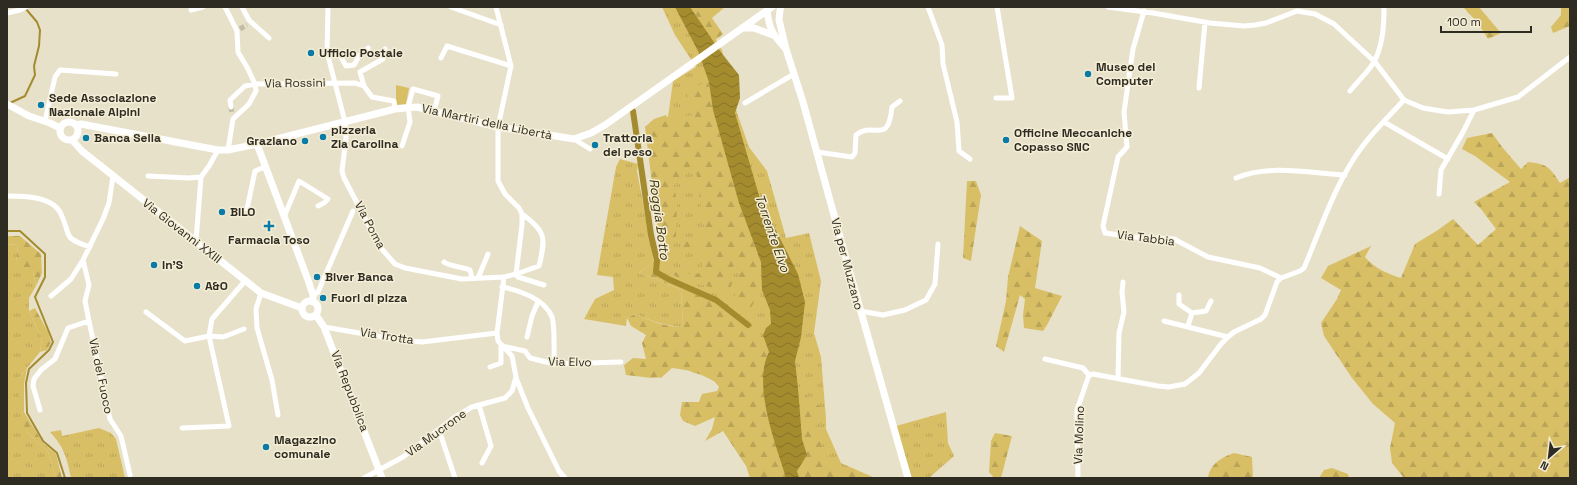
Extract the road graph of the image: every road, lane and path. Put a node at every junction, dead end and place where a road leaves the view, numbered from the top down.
1 (26, 7) edge
2 (203, 7) edge
3 (225, 7) edge
4 (242, 7) edge
5 (328, 7) edge
6 (451, 7) edge
7 (496, 7) edge
8 (782, 7) edge
9 (928, 7) edge
10 (997, 7) edge
11 (1108, 7) edge
12 (1384, 7) edge
13 (770, 9) edge
14 (191, 10) dead end
15 (1144, 11) junction
16 (7, 13) edge
17 (779, 20) junction
18 (1205, 22) junction
19 (501, 25) junction
20 (742, 28) junction
21 (773, 35) junction
22 (268, 38) dead end
23 (368, 48) dead end
24 (385, 49) dead end
25 (786, 49) junction
26 (341, 57) dead end
27 (1570, 57) edge
28 (441, 58) dead end
29 (1374, 62) junction
30 (354, 65) junction
31 (511, 66) junction
32 (358, 70) dead end
33 (116, 74) dead end
34 (794, 74) junction
35 (336, 83) junction
36 (255, 84) junction
37 (364, 86) junction
38 (1198, 88) dead end
39 (1350, 91) dead end
40 (996, 98) dead end
41 (1404, 100) junction
42 (900, 101) dead end
43 (745, 103) dead end
44 (9, 106) edge
45 (231, 107) tunnel mouth
46 (408, 107) junction
47 (395, 109) junction
48 (1474, 110) junction
49 (434, 112) junction
50 (45, 121) junction
51 (346, 122) junction
52 (1384, 122) junction
53 (76, 125) junction
54 (498, 127) junction
55 (60, 128) junction
56 (574, 139) junction
57 (72, 140) junction
58 (257, 144) junction
59 (402, 146) dead end
60 (590, 149) dead end
61 (218, 150) junction
62 (228, 150) junction
63 (817, 152) junction
64 (970, 159) dead end
65 (1448, 159) junction
66 (265, 167) junction
67 (1345, 174) junction
68 (113, 176) junction
69 (148, 176) dead end
70 (201, 177) junction
71 (1236, 178) dead end
72 (1439, 194) dead end
73 (7, 196) edge
74 (318, 206) dead end
75 (247, 208) dead end
76 (353, 211) dead end
77 (522, 214) junction
78 (284, 218) junction
79 (196, 241) junction
80 (938, 244) dead end
81 (90, 247) junction
82 (488, 254) dead end
83 (83, 260) junction
84 (444, 262) dead end
85 (516, 274) junction
86 (504, 277) junction
87 (475, 278) junction
88 (1281, 278) junction
89 (245, 281) junction
90 (1123, 282) dead end
91 (544, 284) dead end
92 (502, 287) junction
93 (261, 294) junction
94 (1179, 295) dead end
95 (51, 296) dead end
96 (313, 299) junction
97 (538, 302) junction
98 (1211, 302) dead end
99 (302, 308) junction
100 (860, 311) junction
101 (146, 312) dead end
102 (1192, 313) junction
103 (316, 314) junction
104 (1164, 320) dead end
105 (89, 321) junction
106 (1188, 326) junction
107 (324, 327) junction
108 (244, 329) dead end
109 (497, 333) junction
110 (209, 336) junction
111 (527, 337) dead end
112 (1228, 337) junction
113 (501, 346) junction
114 (1045, 359) dead end
115 (621, 362) dead end
116 (554, 364) junction
117 (490, 366) dead end
118 (1089, 375) junction
119 (516, 377) junction
120 (1118, 378) junction
121 (480, 405) junction
122 (40, 410) dead end
123 (278, 415) dead end
124 (182, 428) dead end
125 (439, 430) junction
126 (482, 463) dead end
127 (379, 470) junction
128 (130, 475) dead end
129 (364, 478) edge
130 (382, 478) edge
131 (456, 478) edge
132 (565, 478) edge
133 (908, 478) edge
134 (1078, 478) edge

1 - 16 street
2 - 14 street
3 - 36 street
4 - 22 street
5 - 35 street, Via Poma
6 - 19 street
7 - 19 street
8 - 17 main road, Via per Muzzano
9 - 64 street
10 - 40 street
11 - 15 street
12 - 29 street
13 - 17 main road
13 - 20 main road
13 - 21 main road, Via per Muzzano
15 - 18 street
15 - 88 street, Via Tabbia
17 - 25 main road, Via per Muzzano
18 - 29 street
18 - 38 street
19 - 31 street
20 - 21 main road, Via per Muzzano
20 - 56 main road, Via Martiri della Libertà
21 - 25 main road, Via per Muzzano
23 - 30 street
24 - 37 street
25 - 34 main road, Via per Muzzano
26 - 30 street
27 - 48 street
28 - 31 street
29 - 39 street
29 - 41 street
30 - 32 street
31 - 54 street
33 - 50 street
34 - 43 street
34 - 63 main road, Via per Muzzano
35 - 36 street, Via Rossini
35 - 37 street, Via Rossini
35 - 51 street, Via Poma
36 - 45 street
36 - 62 street
37 - 47 street
41 - 48 street
41 - 52 street
42 - 63 street
44 - 50 main road
46 - 47 main road, Via Martiri della Libertà
46 - 49 main road, Via Martiri della Libertà
46 - 49 street
46 - 59 street
47 - 51 main road, Via Martiri della Libertà
48 - 65 street
49 - 54 main road, Via Martiri della Libertà
50 - 55 main road
51 - 58 main road, Via Martiri della Libertà
51 - 87 street, Via Poma
52 - 65 street
52 - 67 street
53 - 55 main road, Via Martiri della Libertà
53 - 57 main road
53 - 61 main road, Via Martiri della Libertà
54 - 56 main road, Via Martiri della Libertà
54 - 77 street
55 - 57 main road
56 - 60 street
57 - 68 main road, Via Giovanni XXIII
58 - 62 main road, Via Martiri della Libertà
58 - 66 main road
61 - 62 main road, Via Martiri della Libertà
61 - 70 street
63 - 100 main road, Via per Muzzano
65 - 72 street
66 - 75 street
66 - 78 main road
67 - 71 street
67 - 88 street
68 - 79 main road, Via Giovanni XXIII
68 - 81 street
69 - 70 street
70 - 79 street
73 - 81 street
74 - 78 street
76 - 96 street
77 - 85 street
77 - 85 street, Via Poma
78 - 96 main road
79 - 89 main road, Via Giovanni XXIII
80 - 100 street
81 - 83 street
82 - 87 street
83 - 95 street
83 - 105 street, Via del Fuoco
84 - 87 street
85 - 86 street, Via Poma
85 - 91 street
86 - 87 street, Via Poma
86 - 92 street
88 - 112 street
89 - 93 main road, Via Giovanni XXIII
89 - 110 street
90 - 120 street
92 - 97 street
92 - 109 street
93 - 99 main road, Via Giovanni XXIII
93 - 123 street
94 - 102 street
96 - 99 main road
96 - 103 main road
97 - 111 street
97 - 116 street
98 - 102 street
99 - 103 main road
100 - 133 main road, Via per Muzzano
101 - 110 street
102 - 106 street
103 - 107 main road, Via Repubblica
104 - 106 street
105 - 122 street
105 - 128 street, Via del Fuoco
106 - 112 street
107 - 109 street, Via Trotta
107 - 127 main road, Via Repubblica
108 - 110 street
109 - 113 street
110 - 124 street
112 - 120 street
113 - 116 street, Via Elvo
113 - 117 street
113 - 119 street
114 - 118 street
115 - 116 street, Via Elvo
118 - 120 street
118 - 134 street, Via Molino
119 - 121 street, Via Mucrone
119 - 132 street
121 - 125 street, Via Mucrone
121 - 126 street
125 - 127 street, Via Mucrone
125 - 131 street
127 - 129 street, Via Mucrone
127 - 130 main road, Via Repubblica

